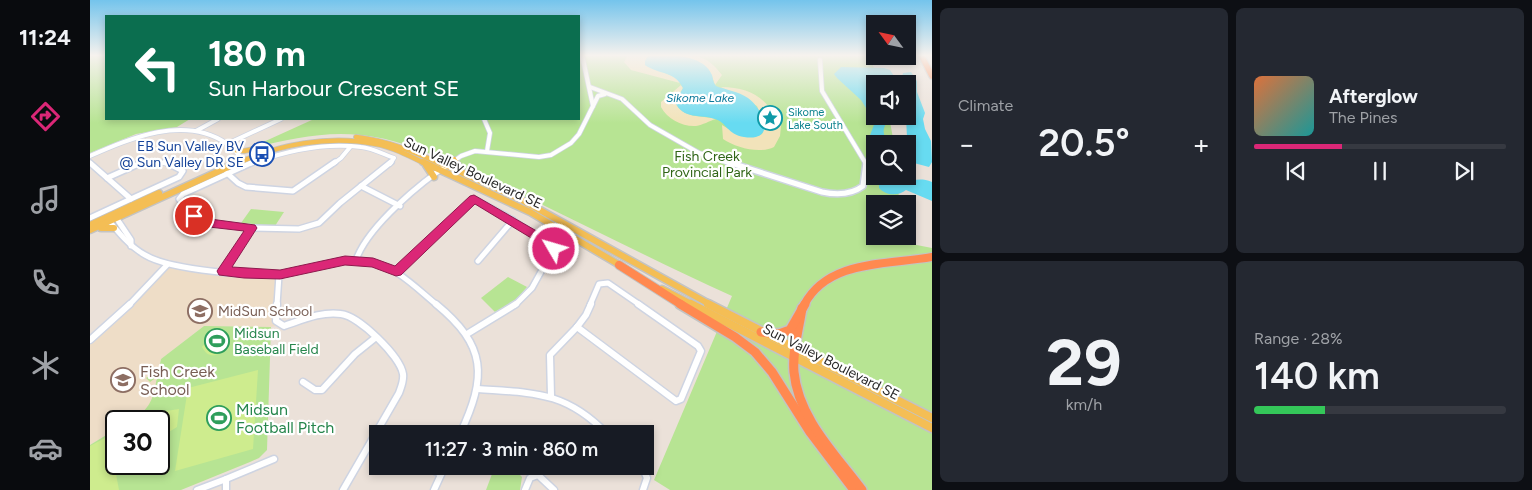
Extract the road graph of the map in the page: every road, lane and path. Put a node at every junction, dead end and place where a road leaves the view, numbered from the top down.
1 (588, 78) edge
2 (821, 78) edge
3 (590, 86) junction
4 (608, 94) junction
5 (593, 106) junction
6 (216, 120) edge
7 (279, 120) edge
8 (484, 120) edge
9 (196, 131) junction
10 (227, 144) junction
11 (268, 146) junction
12 (351, 146) junction
13 (235, 150) junction
14 (487, 151) junction
15 (282, 152) junction
16 (90, 156) edge
17 (242, 157) junction
18 (285, 158) dead end
19 (454, 159) junction
20 (421, 161) junction
21 (90, 163) edge
22 (444, 168) junction
23 (227, 173) junction
24 (467, 176) junction
25 (434, 177) junction
26 (107, 178) junction
27 (361, 186) junction
28 (131, 199) junction
29 (400, 206) junction
30 (115, 216) junction
31 (90, 218) edge
32 (108, 219) junction
33 (512, 220) junction
34 (90, 225) edge
35 (114, 228) junction
36 (251, 228) junction
37 (90, 231) edge
38 (131, 246) junction
39 (932, 257) edge
40 (356, 260) junction
41 (478, 261) dead end
42 (167, 265) junction
43 (619, 265) junction
44 (223, 271) junction
45 (396, 272) junction
46 (280, 275) junction
47 (802, 308) junction
48 (577, 327) junction
49 (761, 332) junction
50 (467, 334) junction
51 (374, 338) junction
52 (90, 340) edge
53 (796, 354) junction
54 (303, 382) dead end
55 (478, 389) junction
56 (551, 396) junction
57 (932, 418) edge
58 (383, 425) edge
59 (464, 425) edge
60 (598, 425) edge
61 (932, 428) edge
62 (369, 451) edge
63 (274, 459) dead end
64 (442, 475) edge
65 (647, 475) edge
66 (226, 479) junction
67 (197, 490) edge
68 (226, 490) edge
69 (343, 490) edge
70 (434, 490) edge
71 (525, 490) edge
72 (554, 490) edge
73 (643, 490) edge
74 (854, 490) edge
75 (862, 490) edge

1 - 3 street
2 - 4 street
3 - 4 street
3 - 5 street
4 - 5 street
5 - 14 street
6 - 9 street
7 - 10 street
8 - 14 street
9 - 10 street
9 - 16 street
10 - 13 street
11 - 13 main road
11 - 17 main road, Sun Valley Boulevard SE
11 - 22 main road, Sun Valley Boulevard SE
12 - 15 street
12 - 23 street
12 - 27 street
13 - 17 street
14 - 19 street
15 - 18 street
15 - 23 street
17 - 20 main road, Sun Valley Boulevard SE
17 - 30 main road, Sun Valley Boulevard SE
19 - 22 street
19 - 24 main road
20 - 22 main road, Sun Valley Boulevard SE
20 - 25 main road
21 - 26 street
22 - 24 main road, Sun Valley Boulevard SE
22 - 25 street
22 - 43 main road, Sun Valley Boulevard SE
23 - 36 street
24 - 49 main road, Sun Valley Boulevard SE
25 - 29 street
26 - 28 street
26 - 28 street
27 - 29 street
27 - 36 street
28 - 31 street
29 - 40 street
30 - 32 main road, Sun Valley Boulevard SE
30 - 38 street
32 - 34 main road, Sun Valley Boulevard SE
32 - 35 street
32 - 37 main road, Sun Valley Boulevard SE
33 - 41 street
33 - 45 street
33 - 50 street
35 - 37 main road
35 - 38 street
36 - 44 street
38 - 42 street
39 - 47 highway
40 - 45 street
40 - 46 street
42 - 44 street
42 - 52 street
43 - 53 main road, Sun Valley Boulevard SE
43 - 74 highway
44 - 46 street
45 - 50 street
46 - 51 street
47 - 49 highway
47 - 53 highway
48 - 48 street
48 - 56 street
49 - 53 main road, Sun Valley Boulevard SE
50 - 55 street
51 - 54 street
51 - 58 street
53 - 57 main road, Sun Valley Boulevard SE
53 - 61 main road, Sun Valley Boulevard SE
53 - 75 highway
55 - 56 street
55 - 59 street
56 - 60 street
62 - 69 street
63 - 66 street
64 - 70 street
65 - 73 street
66 - 67 street
66 - 68 street
71 - 72 street

